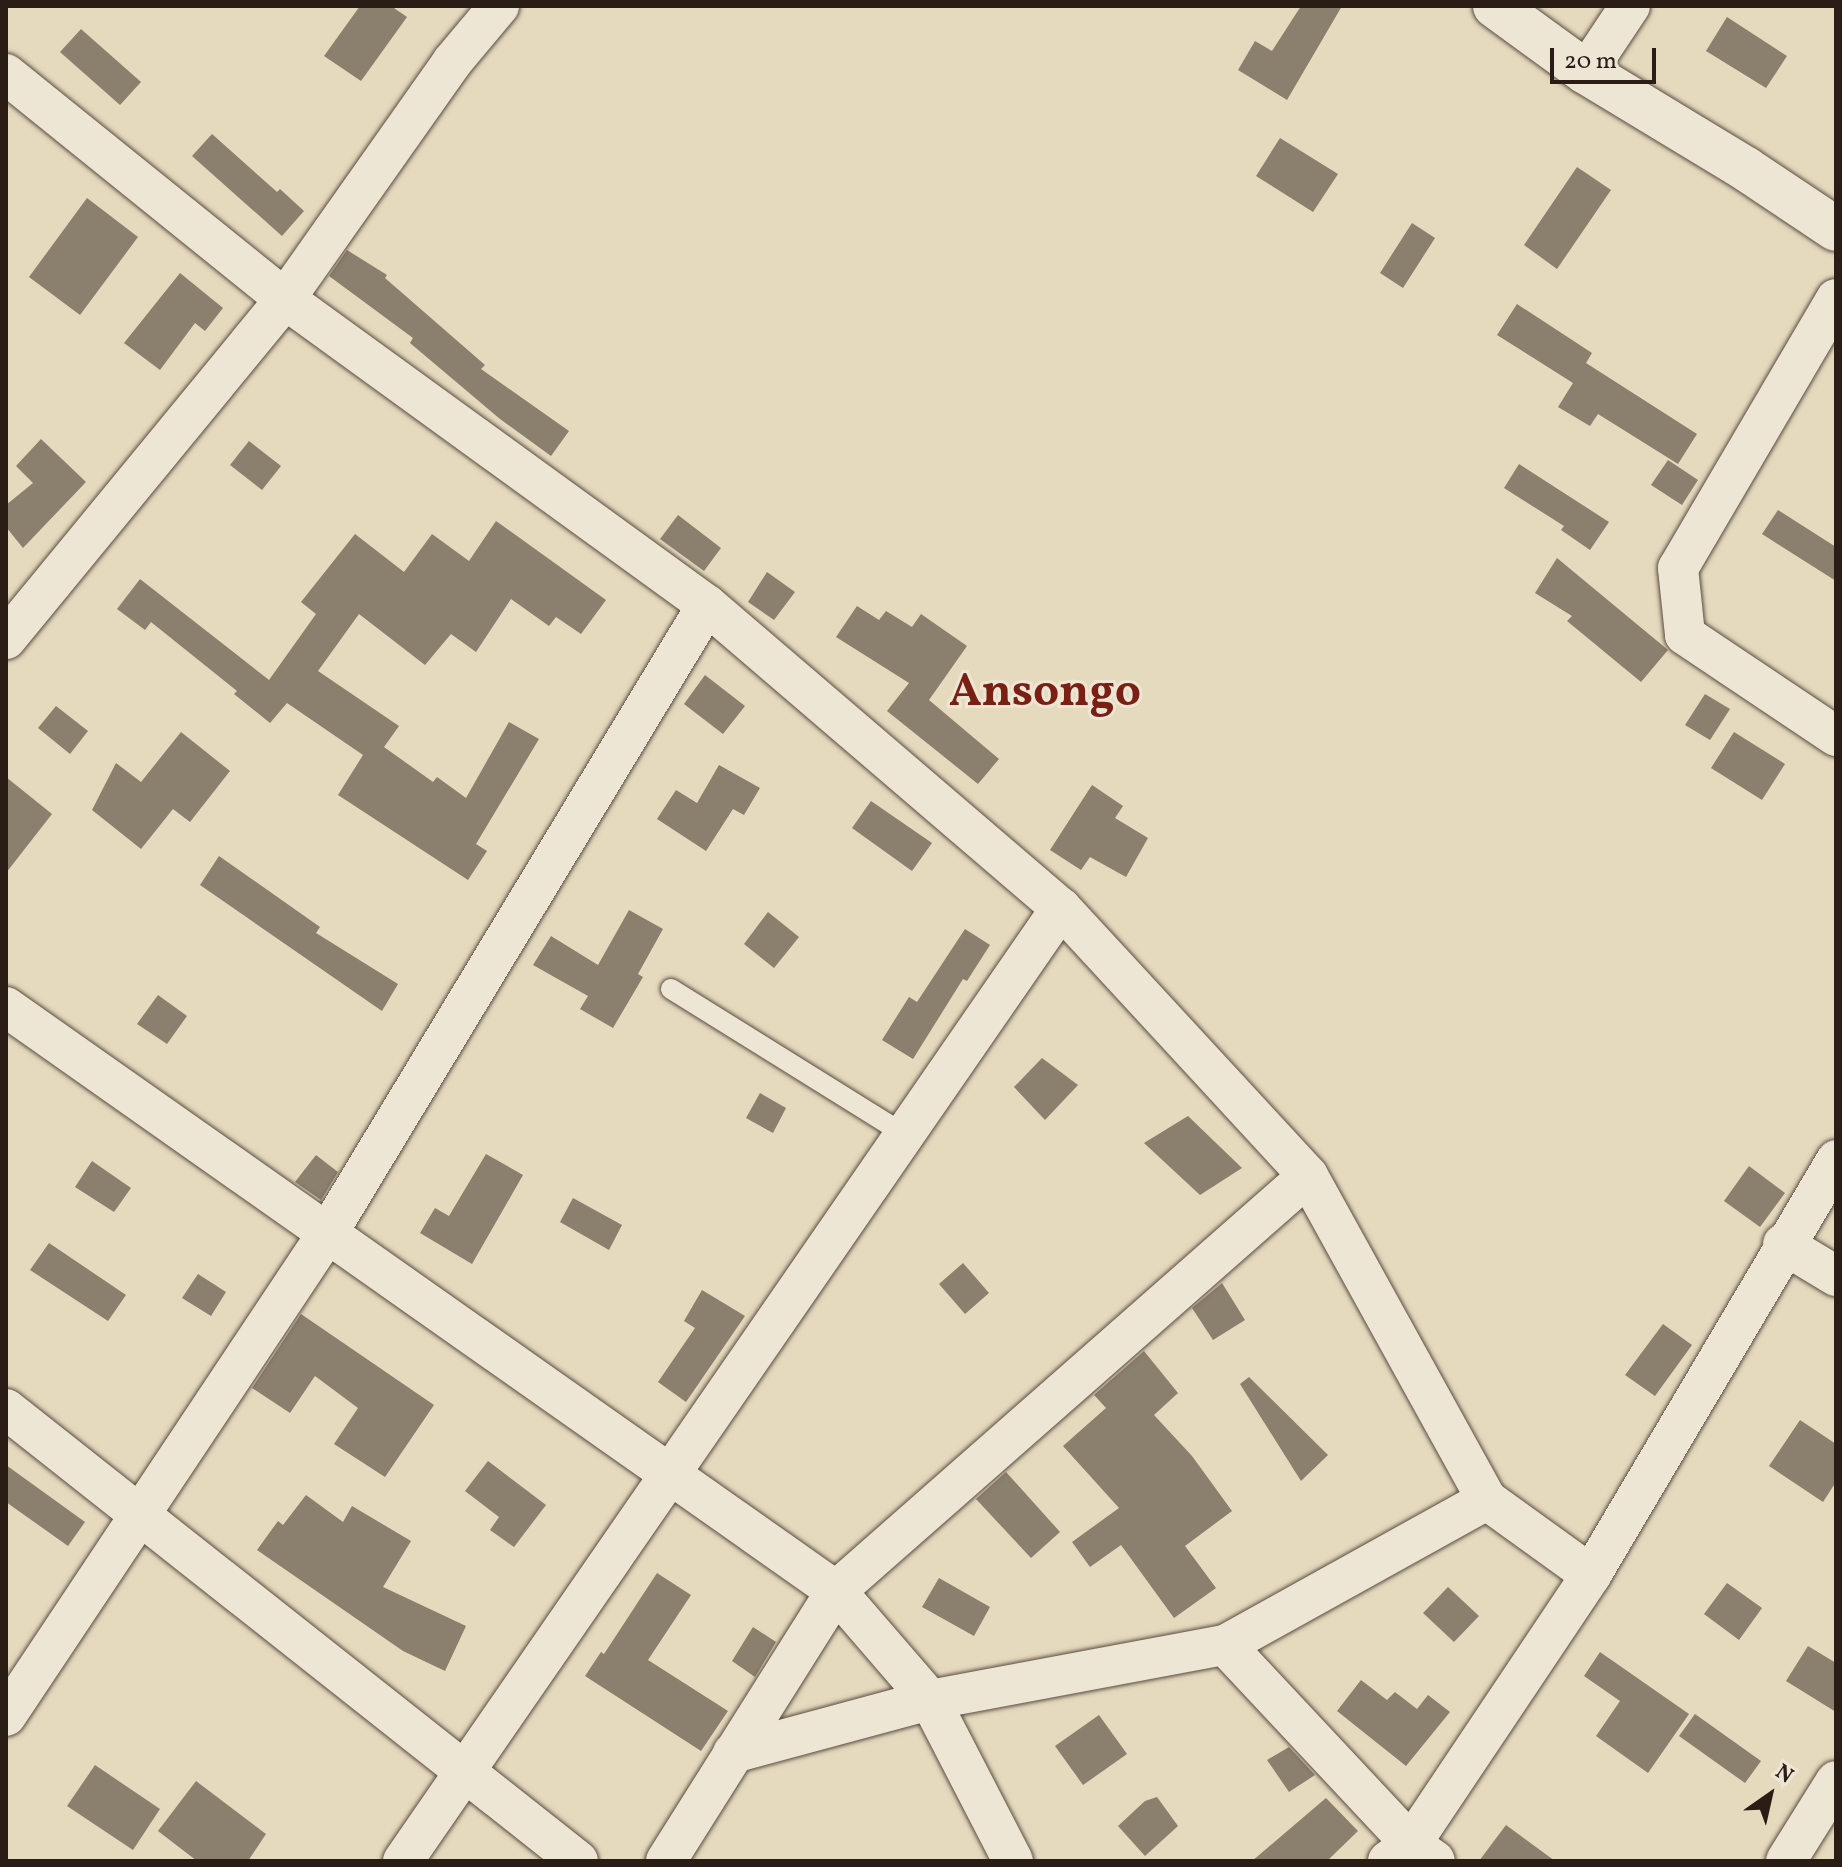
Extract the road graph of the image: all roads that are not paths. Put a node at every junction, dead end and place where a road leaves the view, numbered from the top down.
1 (499, 6) edge
2 (1495, 6) edge
3 (1630, 6) edge
4 (1586, 72) junction
5 (6, 74) edge
6 (1836, 229) edge
7 (285, 299) junction
8 (1836, 299) edge
9 (707, 605) junction
10 (6, 639) edge
11 (1836, 736) edge
12 (1061, 908) junction
13 (671, 989) dead end
14 (6, 1007) edge
15 (906, 1135) junction
16 (1836, 1160) edge
17 (1308, 1176) junction
18 (329, 1231) junction
19 (1783, 1244) junction
20 (1836, 1276) edge
21 (6, 1409) edge
22 (673, 1474) junction
23 (1487, 1500) junction
24 (141, 1514) junction
25 (1591, 1575) junction
26 (836, 1591) junction
27 (1225, 1645) junction
28 (930, 1700) junction
29 (6, 1716) edge
30 (733, 1753) junction
31 (468, 1772) junction
32 (1836, 1781) edge
33 (1412, 1855) edge
34 (403, 1861) edge
35 (578, 1861) edge
36 (666, 1861) edge
37 (1013, 1861) edge
38 (1786, 1861) edge

1 - 7 street
2 - 4 main road
3 - 4 street
4 - 6 main road
5 - 7 street
7 - 9 street
7 - 10 street
8 - 11 street
9 - 12 street
9 - 18 street
12 - 15 street
12 - 17 street
13 - 15 lane
14 - 18 street
15 - 22 street
16 - 19 street
17 - 23 street
17 - 26 street
18 - 22 street
18 - 24 street
19 - 20 street
19 - 25 street
21 - 24 street
22 - 26 street
22 - 31 street
23 - 25 street
23 - 27 street
24 - 29 street
24 - 31 street
25 - 33 street
26 - 28 street
26 - 30 street
27 - 28 street
27 - 33 street
28 - 30 street
28 - 37 street
30 - 36 street
31 - 34 street
31 - 35 street
32 - 38 street

